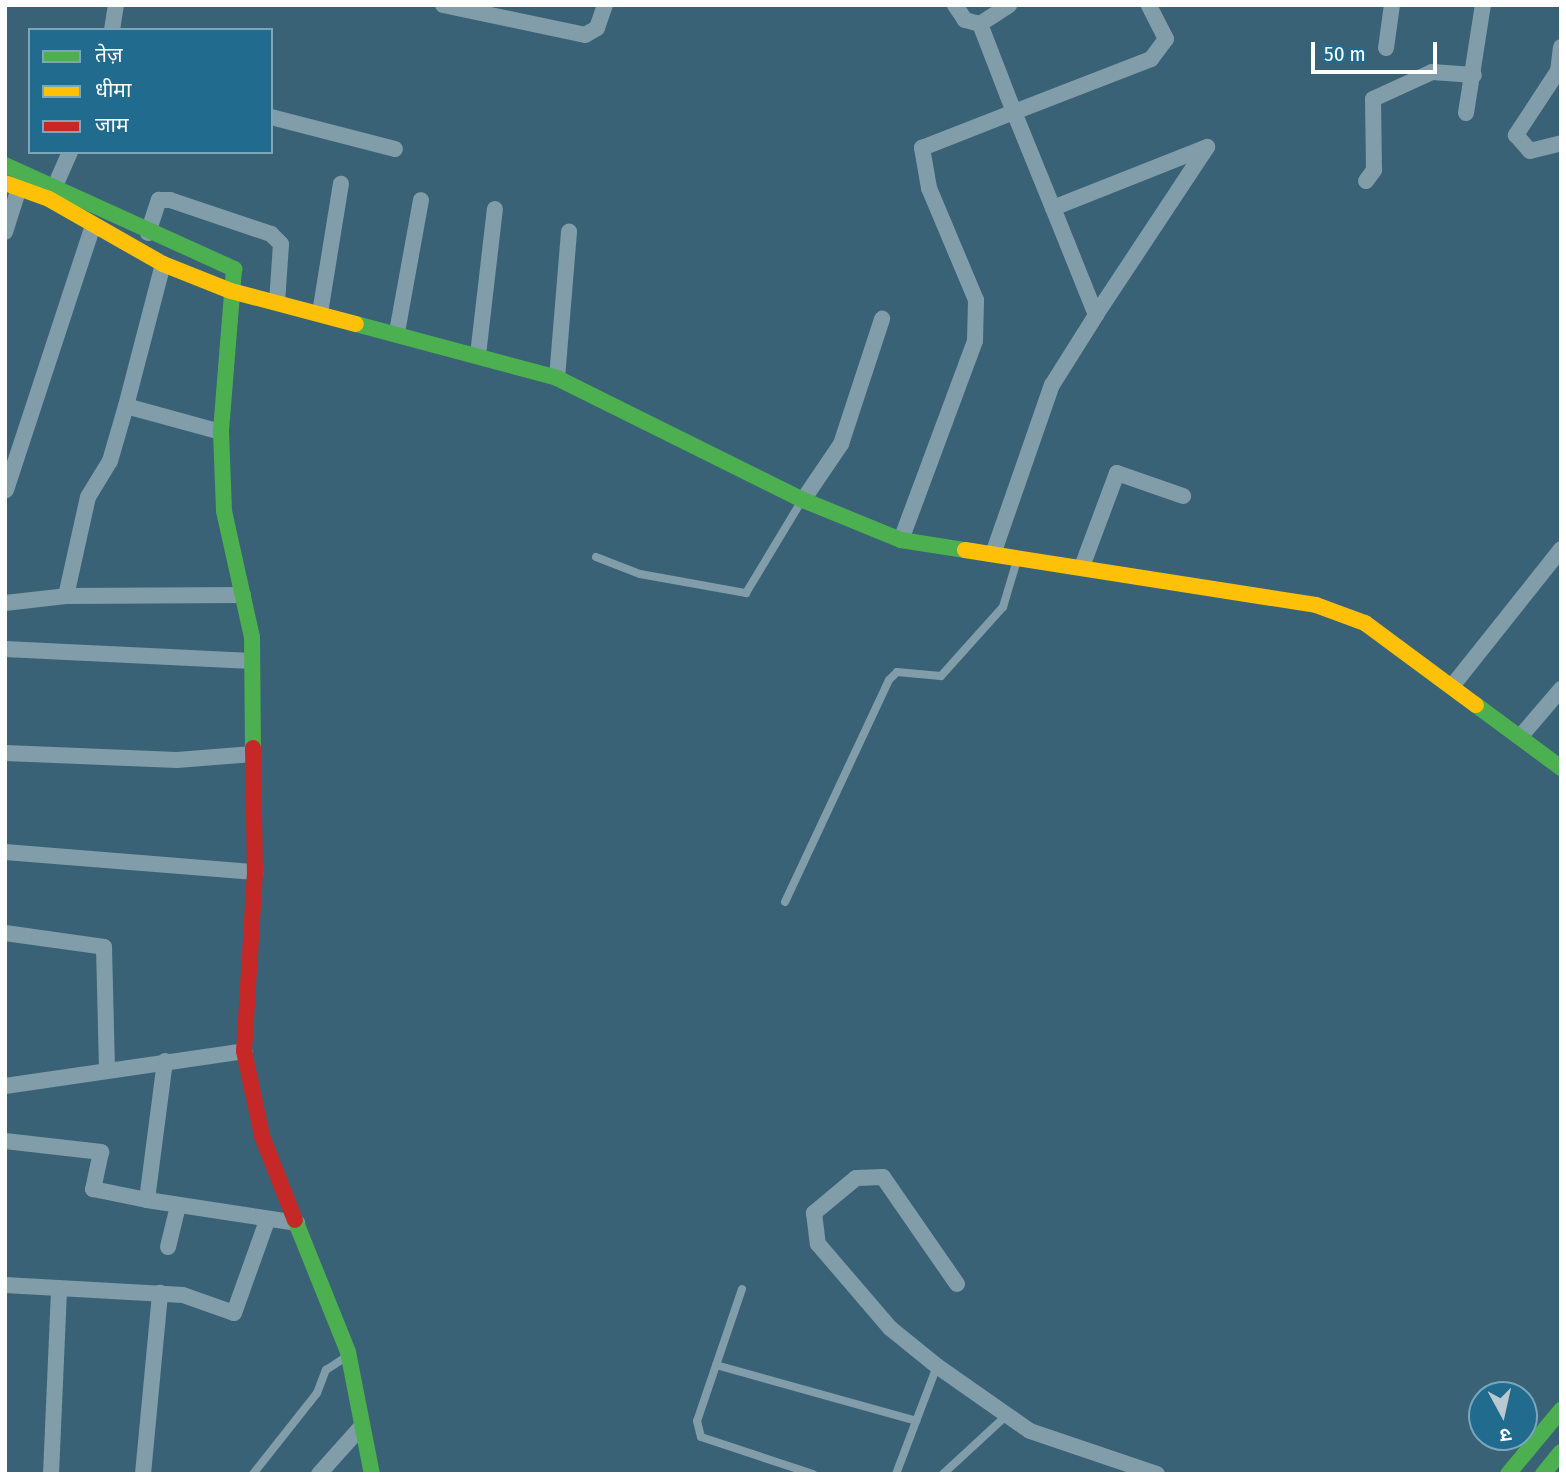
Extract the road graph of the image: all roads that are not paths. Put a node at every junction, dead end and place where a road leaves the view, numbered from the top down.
1 (116, 5) edge
2 (443, 5) edge
3 (605, 5) edge
4 (955, 5) edge
5 (1009, 5) edge
6 (1149, 5) edge
7 (1392, 5) edge
8 (1483, 5) edge
9 (980, 24) junction
10 (112, 28) edge
11 (1561, 47) edge
12 (1386, 48) dead end
13 (1474, 75) junction
14 (1014, 112) junction
15 (1466, 113) dead end
16 (273, 118) edge
17 (1561, 142) edge
18 (395, 149) dead end
19 (69, 154) edge
20 (5, 165) edge
21 (1366, 181) dead end
22 (341, 184) dead end
23 (12, 186) edge
24 (52, 192) junction
25 (421, 200) dead end
26 (1053, 208) junction
27 (495, 209) dead end
28 (93, 226) junction
29 (569, 231) dead end
30 (5, 232) edge
31 (148, 233) junction
32 (163, 264) junction
33 (231, 291) junction
34 (277, 302) junction
35 (320, 313) junction
36 (1097, 315) junction
37 (882, 319) dead end
38 (397, 332) junction
39 (478, 355) junction
40 (557, 377) junction
41 (126, 406) junction
42 (220, 432) junction
43 (6, 490) edge
44 (1183, 496) dead end
45 (803, 500) junction
46 (901, 541) junction
47 (1561, 548) edge
48 (993, 554) junction
49 (596, 557) dead end
50 (1018, 557) junction
51 (1083, 564) junction
52 (243, 595) junction
53 (66, 596) junction
54 (5, 603) edge
55 (5, 649) edge
56 (252, 661) junction
57 (1453, 685) junction
58 (1561, 689) edge
59 (1520, 737) junction
60 (5, 753) edge
61 (253, 754) junction
62 (1561, 768) edge
63 (5, 852) edge
64 (255, 872) junction
65 (785, 902) dead end
66 (5, 933) edge
67 (244, 1051) junction
68 (165, 1061) junction
69 (107, 1068) junction
70 (5, 1086) edge
71 (5, 1140) edge
72 (147, 1199) junction
73 (178, 1206) junction
74 (267, 1221) junction
75 (297, 1223) junction
76 (168, 1247) dead end
77 (957, 1284) dead end
78 (5, 1285) edge
79 (59, 1288) junction
80 (742, 1289) dead end
81 (160, 1293) junction
82 (349, 1356) junction
83 (716, 1365) junction
84 (937, 1366) junction
85 (1561, 1410) edge
86 (1007, 1415) junction
87 (916, 1421) junction
88 (361, 1427) junction
89 (1561, 1452) edge
90 (51, 1474) edge
91 (143, 1474) edge
92 (253, 1474) edge
93 (319, 1474) edge
94 (372, 1474) edge
95 (813, 1474) edge
96 (896, 1474) edge
97 (943, 1474) edge
98 (1157, 1474) edge
99 (1508, 1474) edge
100 (1543, 1474) edge

1 - 10 street
2 - 3 street
4 - 9 street
5 - 9 street
6 - 14 street
7 - 12 street
8 - 13 street
9 - 14 street
11 - 17 street
13 - 15 street
13 - 21 street
14 - 26 street
14 - 46 street
16 - 18 street
19 - 24 street
20 - 24 street
22 - 35 street
23 - 24 street
23 - 30 street
24 - 28 street
24 - 31 street
25 - 38 street
26 - 36 street
26 - 36 street
27 - 39 street
28 - 32 street
28 - 43 street
29 - 40 street
31 - 33 street
31 - 34 street
32 - 33 street
32 - 41 street
33 - 34 street
33 - 42 street
34 - 35 street
35 - 38 street
36 - 48 street
37 - 45 street
38 - 39 street
39 - 40 street
40 - 45 street
41 - 42 street
41 - 53 street
42 - 52 street
44 - 51 street
45 - 46 street
45 - 49 lane
46 - 48 street
47 - 57 street
48 - 50 street
50 - 51 street
50 - 65 lane
51 - 57 street
52 - 53 street
52 - 56 street
53 - 54 street
55 - 56 street
56 - 61 street
57 - 59 street
58 - 59 street
59 - 62 street
60 - 61 street
61 - 64 street
63 - 64 street
64 - 67 street
66 - 69 street
67 - 68 street
67 - 75 street
68 - 69 street
68 - 72 street
69 - 70 street
71 - 72 street
72 - 73 street
73 - 74 street
73 - 76 street
74 - 75 street
74 - 81 street
75 - 82 street
77 - 84 street
78 - 79 street
79 - 81 street
79 - 90 street
80 - 83 lane
81 - 91 street
82 - 88 street
82 - 92 lane
83 - 87 lane
83 - 95 lane
84 - 86 street
84 - 87 lane
85 - 99 street
86 - 97 lane
86 - 98 street
87 - 96 lane
88 - 93 street
88 - 94 street
89 - 100 street

